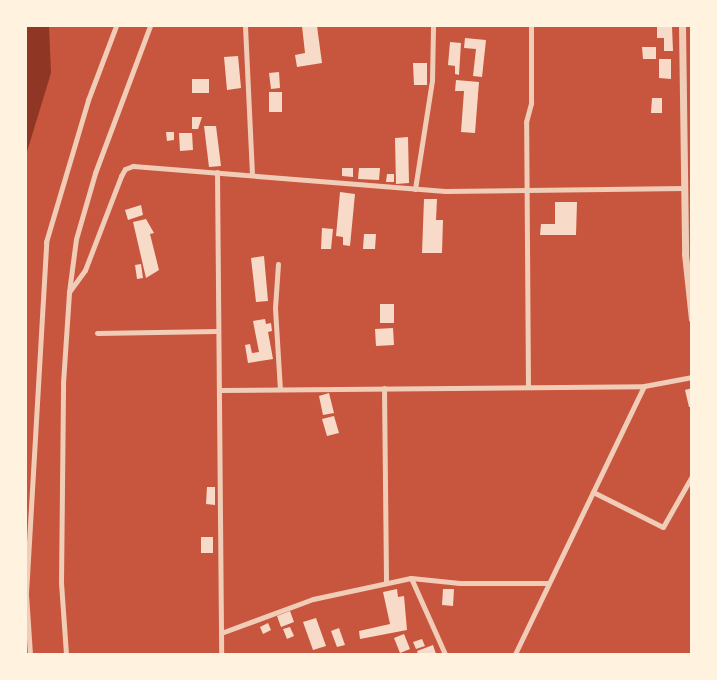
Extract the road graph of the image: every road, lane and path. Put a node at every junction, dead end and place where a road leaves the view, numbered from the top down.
1 (116, 26) edge
2 (150, 26) edge
3 (245, 26) edge
4 (433, 26) edge
5 (531, 26) edge
6 (682, 26) edge
7 (217, 172) junction
8 (252, 175) junction
9 (684, 188) junction
10 (415, 189) junction
11 (526, 190) junction
12 (688, 254) edge
13 (278, 264) dead end
14 (69, 292) junction
15 (692, 320) edge
16 (217, 331) junction
17 (97, 333) dead end
18 (692, 377) edge
19 (645, 386) junction
20 (528, 387) junction
21 (384, 388) junction
22 (280, 389) junction
23 (219, 390) junction
24 (692, 476) edge
25 (593, 492) junction
26 (411, 578) junction
27 (386, 583) junction
28 (548, 583) junction
29 (221, 633) junction
30 (30, 654) edge
31 (66, 654) edge
32 (221, 654) edge
33 (444, 654) edge
34 (515, 654) edge

1 - 30 street
2 - 14 street
3 - 8 street
4 - 10 street
5 - 11 street
6 - 9 street
7 - 8 street
7 - 14 street
7 - 16 street
8 - 10 street
9 - 11 street
9 - 12 street
10 - 11 street
11 - 20 street
12 - 15 street
13 - 22 street
14 - 31 street
16 - 17 street
16 - 23 street
18 - 19 street
19 - 20 street
19 - 25 street
20 - 21 street
21 - 22 street
21 - 27 street
22 - 23 street
23 - 29 street
24 - 25 street
25 - 28 street
26 - 27 street
26 - 28 street
26 - 33 street
27 - 29 street
28 - 34 street
29 - 32 street

